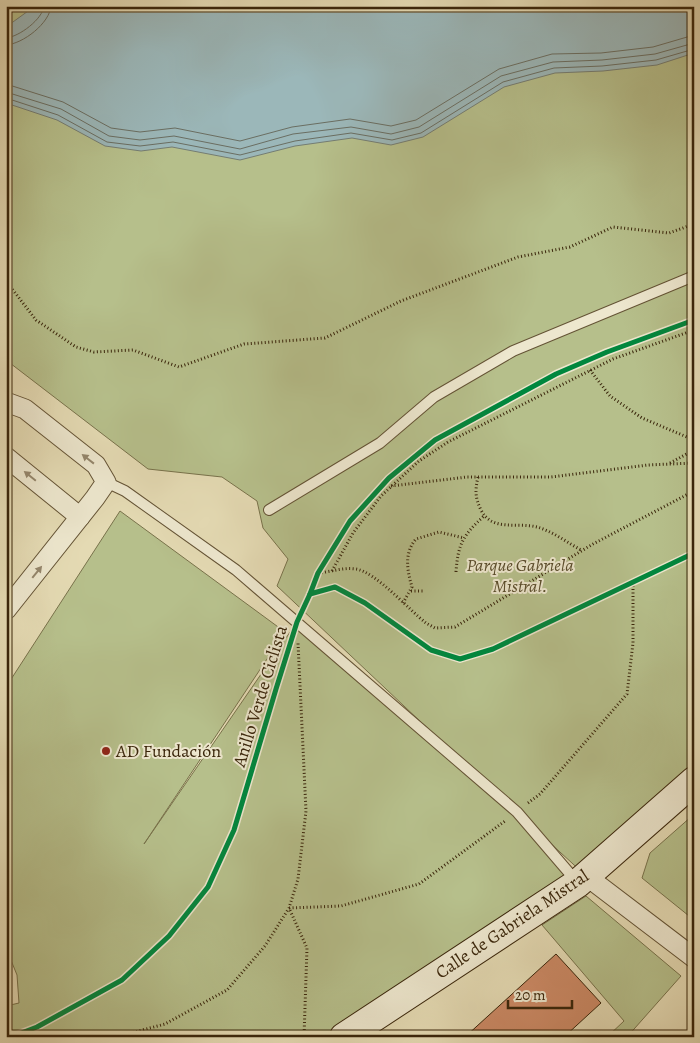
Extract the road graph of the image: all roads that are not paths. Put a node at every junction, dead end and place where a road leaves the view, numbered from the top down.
1 (694, 276) edge
2 (6, 402) edge
3 (6, 457) edge
4 (106, 482) junction
5 (269, 510) dead end
6 (80, 517) junction
7 (6, 610) edge
8 (694, 781) edge
9 (582, 879) junction
10 (694, 958) edge
11 (344, 1037) edge

1 - 5 lane
4 -> 2 street
6 -> 3 street
4 - 6 street
4 - 9 lane
7 -> 6 street
8 - 9 street, Calle de Gabriela Mistral
9 - 10 street
9 - 11 street, Calle de Gabriela Mistral

